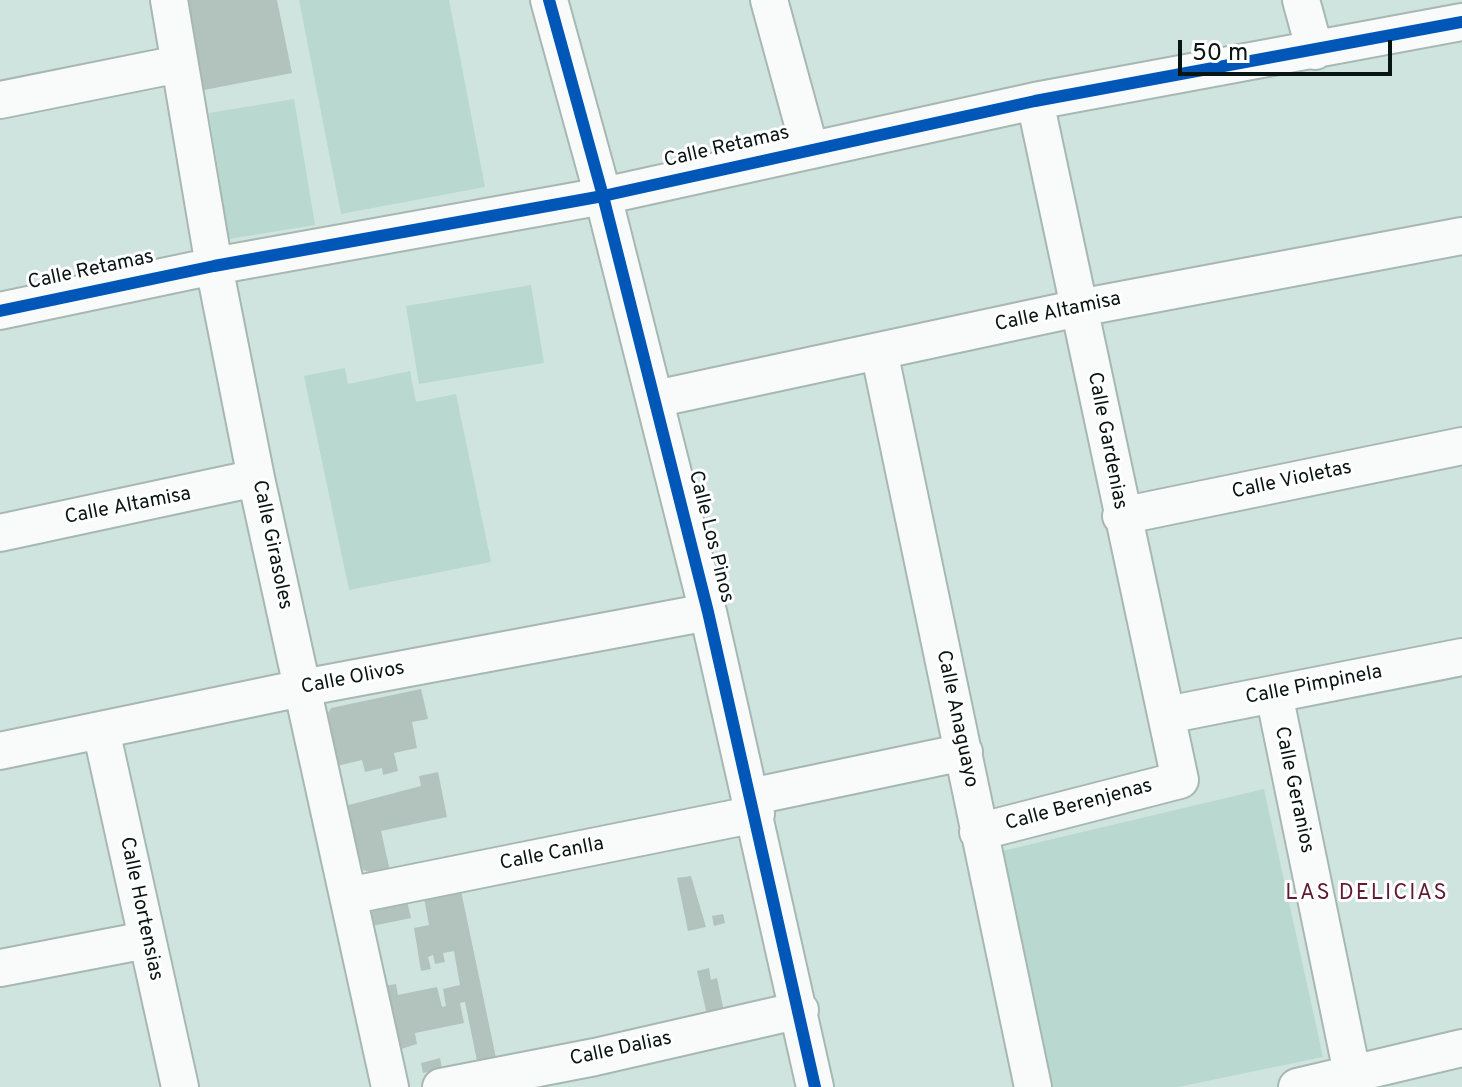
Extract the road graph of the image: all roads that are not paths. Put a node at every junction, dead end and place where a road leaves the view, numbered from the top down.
1 (169, 0) edge
2 (549, 0) edge
3 (769, 0) edge
4 (1301, 0) edge
5 (1462, 22) edge
6 (1315, 51) junction
7 (179, 64) junction
8 (0, 100) edge
9 (1035, 101) junction
10 (810, 150) junction
11 (603, 196) junction
12 (1462, 236) edge
13 (214, 266) junction
14 (1079, 308) junction
15 (0, 311) edge
16 (879, 351) junction
17 (655, 399) junction
18 (1462, 446) edge
19 (256, 478) junction
20 (1121, 516) junction
21 (0, 533) edge
22 (708, 612) junction
23 (1462, 657) edge
24 (302, 688) junction
25 (1274, 694) junction
26 (1167, 715) junction
27 (101, 730) junction
28 (0, 751) edge
29 (964, 752) junction
30 (1180, 780) joint
31 (753, 806) junction
32 (978, 832) junction
33 (348, 896) junction
34 (146, 940) junction
35 (0, 968) edge
36 (800, 1010) junction
37 (1462, 1048) edge
38 (598, 1072) edge
39 (1352, 1073) junction
40 (180, 1087) edge
41 (390, 1087) edge
42 (441, 1087) edge
43 (815, 1087) edge
44 (1033, 1087) edge
45 (1297, 1087) edge

1 - 7 street, Calle Girasoles
2 - 11 street, Calle Los Pinos
3 - 10 street
4 - 6 street
5 - 6 street, Calle Retamas
6 - 9 street, Calle Retamas
7 - 8 street
7 - 13 street, Calle Girasoles
9 - 10 street, Calle Retamas
9 - 14 street, Calle Gardenias
10 - 11 street, Calle Retamas
11 - 13 street, Calle Retamas
11 - 17 street, Calle Los Pinos
12 - 14 street, Calle Altamisa
13 - 15 street, Calle Retamas
13 - 19 street, Calle Girasoles
14 - 16 street, Calle Altamisa
14 - 20 street, Calle Gardenias
16 - 17 street, Calle Altamisa
16 - 29 street, Calle Anaguayo
17 - 22 street, Calle Los Pinos
18 - 20 street, Calle Violetas
19 - 21 street, Calle Altamisa
19 - 24 street, Calle Girasoles
20 - 26 street, Calle Gardenias
22 - 24 street, Calle Olivos
22 - 31 street, Calle Los Pinos
23 - 25 street, Calle Pimpinela
24 - 27 street, Calle Olivos
24 - 33 street, Calle Girasoles
25 - 26 street, Calle Pimpinela
25 - 39 street, Calle Geranios
26 - 30 street, Calle Gardenias
27 - 28 street, Calle Olivos
27 - 34 street, Calle Hortensias
29 - 31 street, Calle Canlla
29 - 32 street, Calle Anaguayo
30 - 32 street, Calle Berenjenas
31 - 33 street, Calle Canlla
31 - 36 street, Calle Los Pinos
32 - 44 street, Calle Anaguayo
33 - 41 street, Calle Girasoles
34 - 35 street
34 - 40 street, Calle Hortensias
36 - 38 street, Calle Dalias
36 - 43 street, Calle Los Pinos
37 - 39 street
38 - 42 street, Calle Dalias
39 - 45 street

